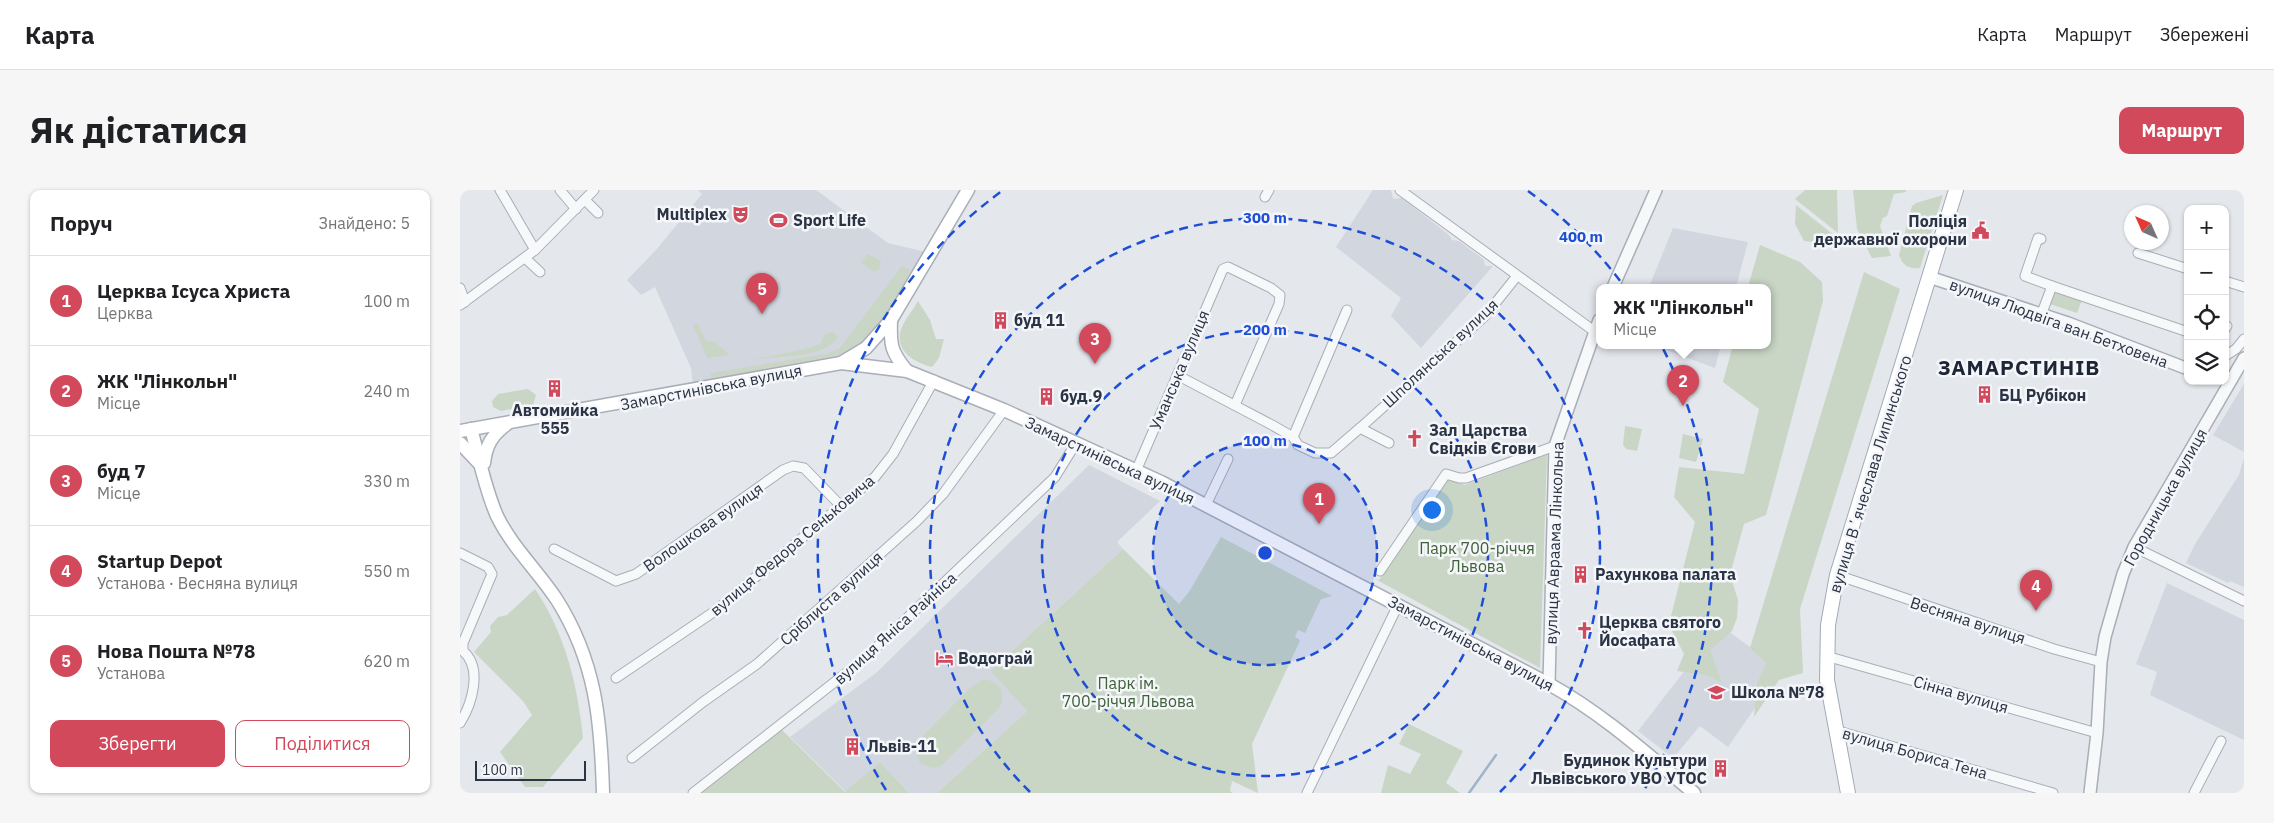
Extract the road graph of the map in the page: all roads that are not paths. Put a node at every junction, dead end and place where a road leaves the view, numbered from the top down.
1 (500, 190) edge
2 (560, 190) edge
3 (594, 190) edge
4 (968, 190) edge
5 (1400, 190) edge
6 (1656, 190) edge
7 (1956, 190) edge
8 (585, 200) junction
9 (576, 209) junction
10 (598, 213) dead end
11 (943, 231) junction
12 (2041, 239) dead end
13 (535, 250) junction
14 (2138, 252) dead end
15 (525, 258) junction
16 (923, 262) dead end
17 (2025, 264) dead end
18 (2184, 267) edge
19 (540, 272) dead end
20 (1517, 276) junction
21 (2025, 276) junction
22 (1929, 277) junction
23 (2229, 281) edge
24 (1614, 284) edge
25 (2052, 286) junction
26 (2244, 286) edge
27 (460, 288) edge
28 (462, 303) edge
29 (1347, 310) dead end
30 (2043, 310) dead end
31 (891, 320) junction
32 (1596, 327) edge
33 (1594, 331) junction
34 (2184, 331) edge
35 (2244, 339) edge
36 (2229, 354) edge
37 (2244, 358) edge
38 (841, 363) junction
39 (2184, 367) edge
40 (907, 371) junction
41 (2235, 374) edge
42 (1177, 375) junction
43 (934, 380) junction
44 (1235, 405) junction
45 (1004, 410) junction
46 (510, 422) junction
47 (1360, 428) junction
48 (466, 430) edge
49 (1293, 437) junction
50 (460, 443) edge
51 (1076, 443) junction
52 (1389, 443) dead end
53 (1555, 446) junction
54 (1228, 460) dead end
55 (483, 468) junction
56 (1136, 471) junction
57 (840, 505) junction
58 (1206, 505) junction
59 (2134, 547) junction
60 (554, 548) dead end
61 (460, 553) edge
62 (1380, 571) dead end
63 (1837, 575) junction
64 (2244, 601) edge
65 (1398, 605) junction
66 (1826, 656) junction
67 (2101, 662) junction
68 (616, 678) dead end
69 (1549, 684) junction
70 (460, 723) edge
71 (1835, 730) junction
72 (2097, 733) junction
73 (2221, 741) dead end
74 (632, 758) dead end
75 (603, 791) edge
76 (694, 793) edge
77 (1307, 793) edge
78 (1694, 793) edge
79 (1848, 793) edge
80 (2053, 793) edge
81 (2090, 793) edge
82 (2194, 793) edge

1 - 13 street
2 - 9 street
3 - 8 street
4 - 11 main road
5 - 20 street
6 - 24 street
7 - 22 main road, вулиця Вʼячеслава Липинського
8 - 9 street
8 - 10 street
9 - 13 street
11 - 16 main road
11 - 31 main road
12 - 21 street
13 - 15 street
14 - 18 street
15 - 19 street
15 - 28 street
17 - 21 street
20 - 33 street
20 - 47 street, Шполянська вулиця
21 - 25 street
22 - 39 street, вулиця Людвіга ван Бетховена
22 - 63 main road, вулиця Вʼячеслава Липинського
23 - 26 street
25 - 30 street
25 - 34 street
27 - 28 street
29 - 49 street
31 - 38 main road
31 - 40 main road
32 - 33 street, вулиця Авраама Лінкольна
33 - 53 street, вулиця Авраама Лінкольна
35 - 36 street
37 - 41 street, Городницька вулиця
38 - 40 main road, Замарстинівська вулиця
38 - 46 main road, Замарстинівська вулиця
40 - 43 main road, Замарстинівська вулиця
41 - 59 street, Городницька вулиця
42 - 44 street
42 - 44 street, Уманська вулиця
42 - 56 street, Уманська вулиця
43 - 45 main road, Замарстинівська вулиця
43 - 57 street, вулиця Федора Сеньковича
44 - 49 street
45 - 51 main road, Замарстинівська вулиця
45 - 74 street, Сріблиста вулиця
46 - 48 main road, Замарстинівська вулиця
46 - 55 main road
47 - 49 street, Шполянська вулиця
47 - 52 street
48 - 55 main road
50 - 55 main road
51 - 56 main road, Замарстинівська вулиця
51 - 76 street, вулиця Яніса Райніса
53 - 62 street
53 - 69 street, вулиця Авраама Лінкольна
54 - 58 street
55 - 75 main road
56 - 58 main road, Замарстинівська вулиця
57 - 60 street, Волошкова вулиця
57 - 68 street, вулиця Федора Сеньковича
58 - 65 main road, Замарстинівська вулиця
59 - 64 street
59 - 67 street, Городницька вулиця
61 - 70 street
63 - 66 main road, вулиця Вʼячеслава Липинського
63 - 67 street, Весняна вулиця
65 - 69 main road, Замарстинівська вулиця
65 - 77 street
66 - 71 main road, вулиця Вʼячеслава Липинського
66 - 72 street, Сінна вулиця
67 - 72 street, Городницька вулиця
69 - 78 main road, Замарстинівська вулиця
71 - 79 main road, вулиця Вʼячеслава Липинського
71 - 80 street, вулиця Бориса Тена
72 - 81 street, Городницька вулиця
73 - 82 street

